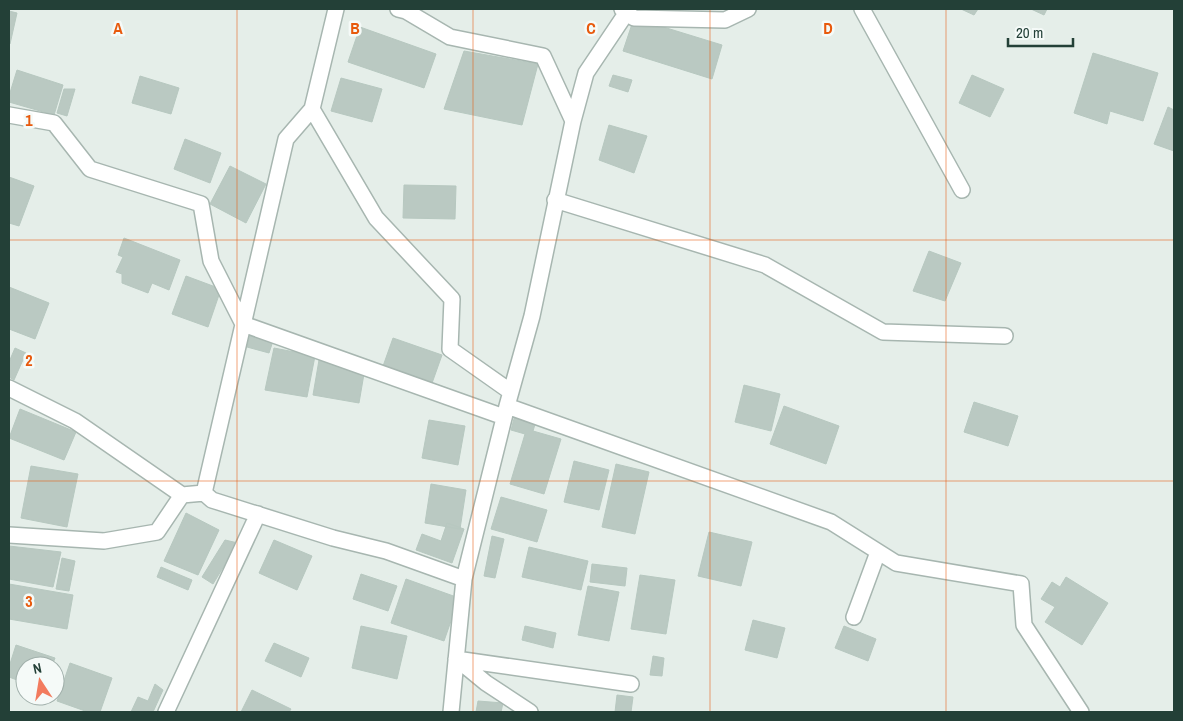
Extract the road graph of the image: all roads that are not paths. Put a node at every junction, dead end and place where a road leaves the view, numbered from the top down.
1 (336, 9) edge
2 (398, 9) edge
3 (748, 9) edge
4 (862, 9) edge
5 (624, 11) edge
6 (312, 109) junction
7 (9, 116) edge
8 (573, 121) junction
9 (962, 190) dead end
10 (555, 200) junction
11 (243, 324) junction
12 (1005, 336) dead end
13 (9, 388) edge
14 (507, 405) junction
15 (204, 493) junction
16 (182, 495) junction
17 (258, 514) junction
18 (9, 535) edge
19 (878, 552) junction
20 (464, 579) junction
21 (854, 617) dead end
22 (456, 659) junction
23 (631, 684) dead end
24 (166, 712) edge
25 (450, 712) edge
26 (530, 712) edge
27 (1080, 712) edge

1 - 6 street
2 - 8 street
3 - 5 street
4 - 9 street
5 - 8 street
6 - 11 street
6 - 14 street
7 - 11 street
8 - 10 street
10 - 12 street
10 - 14 street
11 - 14 street
11 - 15 street
13 - 16 street
14 - 19 street
14 - 20 street
15 - 16 street
15 - 17 street
16 - 18 street
17 - 20 street
17 - 24 street
19 - 21 street
19 - 27 street
20 - 22 street
22 - 23 street
22 - 25 street
22 - 26 street

